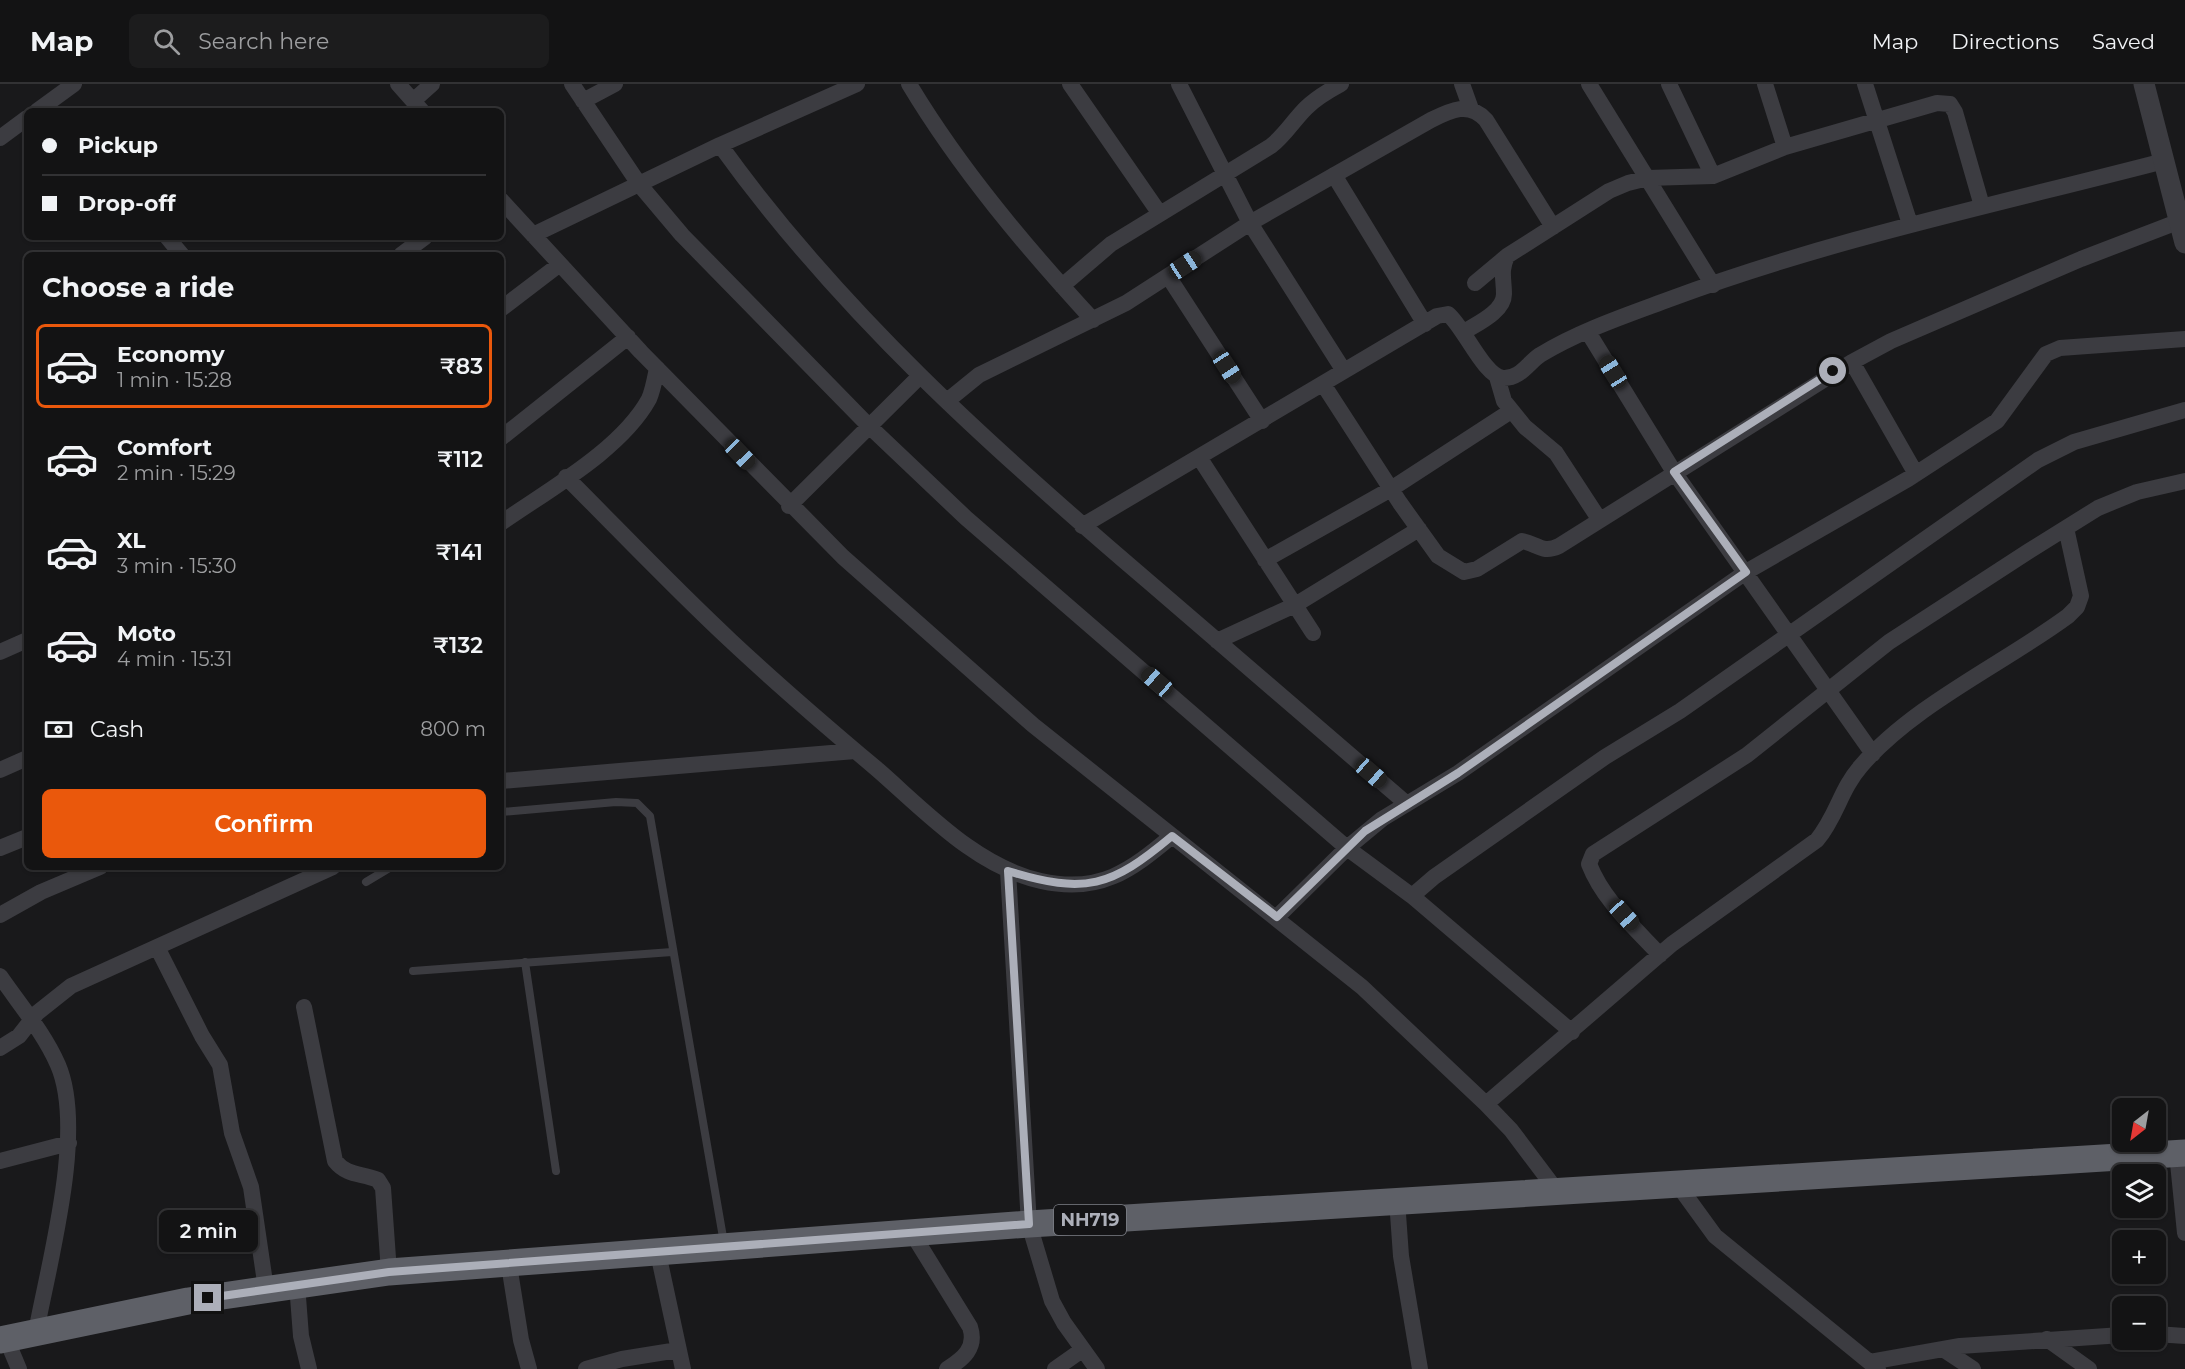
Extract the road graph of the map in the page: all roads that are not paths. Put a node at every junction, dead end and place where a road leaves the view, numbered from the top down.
1 (74, 84) edge
2 (398, 84) edge
3 (432, 84) edge
4 (572, 84) edge
5 (615, 84) edge
6 (857, 84) edge
7 (909, 84) edge
8 (1070, 84) edge
9 (1179, 84) edge
10 (1341, 84) edge
11 (1461, 84) edge
12 (1588, 84) edge
13 (1669, 84) edge
14 (1765, 84) edge
15 (1865, 84) edge
16 (2145, 84) edge
17 (583, 101) junction
18 (57, 106) edge
19 (418, 106) edge
20 (1471, 109) junction
21 (24, 120) edge
22 (1877, 120) junction
23 (0, 138) edge
24 (720, 145) junction
25 (1785, 147) junction
26 (2164, 161) junction
27 (1334, 175) junction
28 (1225, 176) junction
29 (1713, 176) junction
30 (1648, 178) junction
31 (639, 184) junction
32 (504, 203) edge
33 (1982, 206) junction
34 (1160, 214) junction
35 (2180, 222) junction
36 (1250, 223) junction
37 (1910, 224) junction
38 (1553, 227) junction
39 (533, 235) junction
40 (170, 240) edge
41 (421, 240) edge
42 (2185, 243) edge
43 (180, 252) edge
44 (405, 252) edge
45 (1508, 256) junction
46 (560, 264) junction
47 (1168, 276) junction
48 (1474, 283) dead end
49 (1713, 285) junction
50 (1062, 286) junction
51 (504, 307) edge
52 (1093, 320) junction
53 (1425, 324) junction
54 (1464, 332) junction
55 (1588, 332) junction
56 (628, 338) junction
57 (2185, 339) edge
58 (1852, 362) junction
59 (657, 368) junction
60 (1344, 372) junction
61 (920, 376) junction
62 (1497, 377) junction
63 (1323, 384) junction
64 (947, 401) junction
65 (2185, 410) edge
66 (1511, 411) junction
67 (1262, 421) junction
68 (868, 425) junction
69 (504, 436) edge
70 (1199, 457) junction
71 (1674, 472) junction
72 (1916, 474) junction
73 (566, 477) junction
74 (2185, 481) edge
75 (1391, 489) junction
76 (789, 506) junction
77 (1599, 519) junction
78 (504, 521) edge
79 (1082, 526) junction
80 (2066, 528) junction
81 (1419, 530) junction
82 (1265, 560) junction
83 (1746, 572) junction
84 (1295, 606) junction
85 (1314, 633) dead end
86 (1789, 634) junction
87 (24, 641) edge
88 (1217, 641) junction
89 (0, 652) edge
90 (1827, 690) junction
91 (855, 751) junction
92 (1873, 754) junction
93 (24, 759) edge
94 (0, 770) edge
95 (504, 781) edge
96 (1407, 804) junction
97 (504, 812) edge
98 (1172, 836) junction
99 (24, 838) edge
100 (0, 848) edge
101 (1347, 848) junction
102 (93, 870) edge
103 (386, 870) edge
104 (1008, 871) junction
105 (304, 873) edge
106 (366, 882) dead end
107 (1412, 896) junction
108 (0, 915) edge
109 (1277, 917) junction
110 (157, 947) junction
111 (672, 952) junction
112 (1660, 955) junction
113 (525, 962) junction
114 (413, 971) dead end
115 (0, 976) edge
116 (304, 1007) dead end
117 (31, 1020) junction
118 (1572, 1032) junction
119 (0, 1048) edge
120 (1486, 1104) junction
121 (69, 1143) junction
122 (2181, 1153) edge
123 (0, 1161) edge
124 (556, 1171) dead end
125 (1678, 1185) junction
126 (1557, 1191) junction
127 (1397, 1200) junction
128 (1029, 1224) junction
129 (912, 1233) junction
130 (2185, 1233) edge
131 (725, 1246) junction
132 (658, 1253) junction
133 (509, 1265) junction
134 (389, 1272) junction
135 (297, 1284) junction
136 (266, 1289) junction
137 (36, 1332) junction
138 (2166, 1335) edge
139 (2112, 1336) edge
140 (2185, 1336) edge
141 (3, 1339) edge
142 (2047, 1339) junction
143 (1943, 1349) junction
144 (678, 1350) junction
145 (1082, 1350) junction
146 (1874, 1365) edge
147 (19, 1369) edge
148 (309, 1369) edge
149 (529, 1369) edge
150 (586, 1369) edge
151 (683, 1369) edge
152 (947, 1369) edge
153 (1055, 1369) edge
154 (1097, 1369) edge
155 (1420, 1369) edge
156 (1973, 1369) edge
157 (2089, 1369) edge

1 - 18 street
2 - 19 street
3 - 19 street
4 - 17 street
5 - 17 street
6 - 24 street
7 - 50 street
8 - 34 street
9 - 28 street
10 - 28 street
11 - 20 street
12 - 30 street
13 - 29 street
14 - 25 street
15 - 22 street
16 - 26 street
17 - 31 street
20 - 27 street
20 - 38 street
21 - 23 street
22 - 25 street
22 - 33 street
22 - 37 street
24 - 31 street
24 - 61 street
25 - 29 street
26 - 33 street
26 - 35 street
27 - 36 street
27 - 53 street
28 - 34 street
28 - 36 street
29 - 30 street
30 - 38 street
30 - 49 street
31 - 39 street
31 - 68 street
32 - 39 street
33 - 37 street
34 - 50 street
35 - 42 street
35 - 58 street
36 - 47 street
36 - 60 street
37 - 49 street
38 - 45 street
39 - 46 street
40 - 43 street
41 - 44 street
45 - 48 street
45 - 54 street
46 - 51 street
46 - 56 street
47 - 52 street
47 - 67 street
49 - 55 street
50 - 52 street
52 - 64 street
53 - 54 street
53 - 60 street
54 - 62 street
55 - 62 street
55 - 71 street
56 - 59 street
56 - 69 street
57 - 72 street
58 - 71 street
58 - 72 street
59 - 73 street
59 - 76 street
60 - 63 street
61 - 64 street
61 - 68 street
62 - 66 street
63 - 67 street
63 - 75 street
64 - 79 street
65 - 86 street
66 - 75 street
66 - 77 street
67 - 70 street
68 - 76 street
68 - 101 street
70 - 79 street
70 - 82 street
71 - 77 street
71 - 83 street
72 - 83 street
73 - 78 street
73 - 91 street
74 - 80 street
75 - 81 street
75 - 82 street
76 - 98 street
77 - 81 street
79 - 88 street
80 - 90 street
80 - 92 street
81 - 84 street
82 - 84 street
83 - 86 street
83 - 96 street
84 - 85 street
84 - 88 street
86 - 90 street
86 - 107 street
87 - 89 street
88 - 96 street
90 - 92 street
90 - 112 street
91 - 95 street
91 - 104 street
92 - 112 street
93 - 94 street
96 - 101 street
97 - 111 lane
98 - 104 street
98 - 109 street
99 - 100 street
101 - 107 street
101 - 109 street
102 - 108 street
103 - 106 lane
104 - 128 street
105 - 110 street
107 - 118 street
109 - 120 street
110 - 117 street
110 - 136 street
111 - 113 lane
111 - 131 lane
112 - 118 street
113 - 114 lane
113 - 124 lane
115 - 117 street
116 - 134 street
117 - 119 street
117 - 121 street
118 - 120 street
120 - 126 street
121 - 123 street
121 - 137 street
122 - 125 highway, NH719
122 - 130 street
125 - 126 highway, NH719
125 - 146 street
126 - 127 highway, NH719
127 - 128 highway, NH719
127 - 155 street
128 - 129 highway, NH719
128 - 145 street
129 - 131 highway, NH719
129 - 152 street
131 - 132 highway, NH719
132 - 133 highway, NH719
132 - 144 street
133 - 134 highway, NH719
133 - 149 street
134 - 135 highway, NH719
135 - 136 highway, NH719
135 - 148 street
136 - 137 highway, NH719
137 - 141 highway, NH719
138 - 140 street
139 - 142 street
141 - 147 street
142 - 143 street
142 - 157 street
143 - 146 street
143 - 156 street
144 - 150 street
144 - 151 street
145 - 153 street
145 - 154 street

